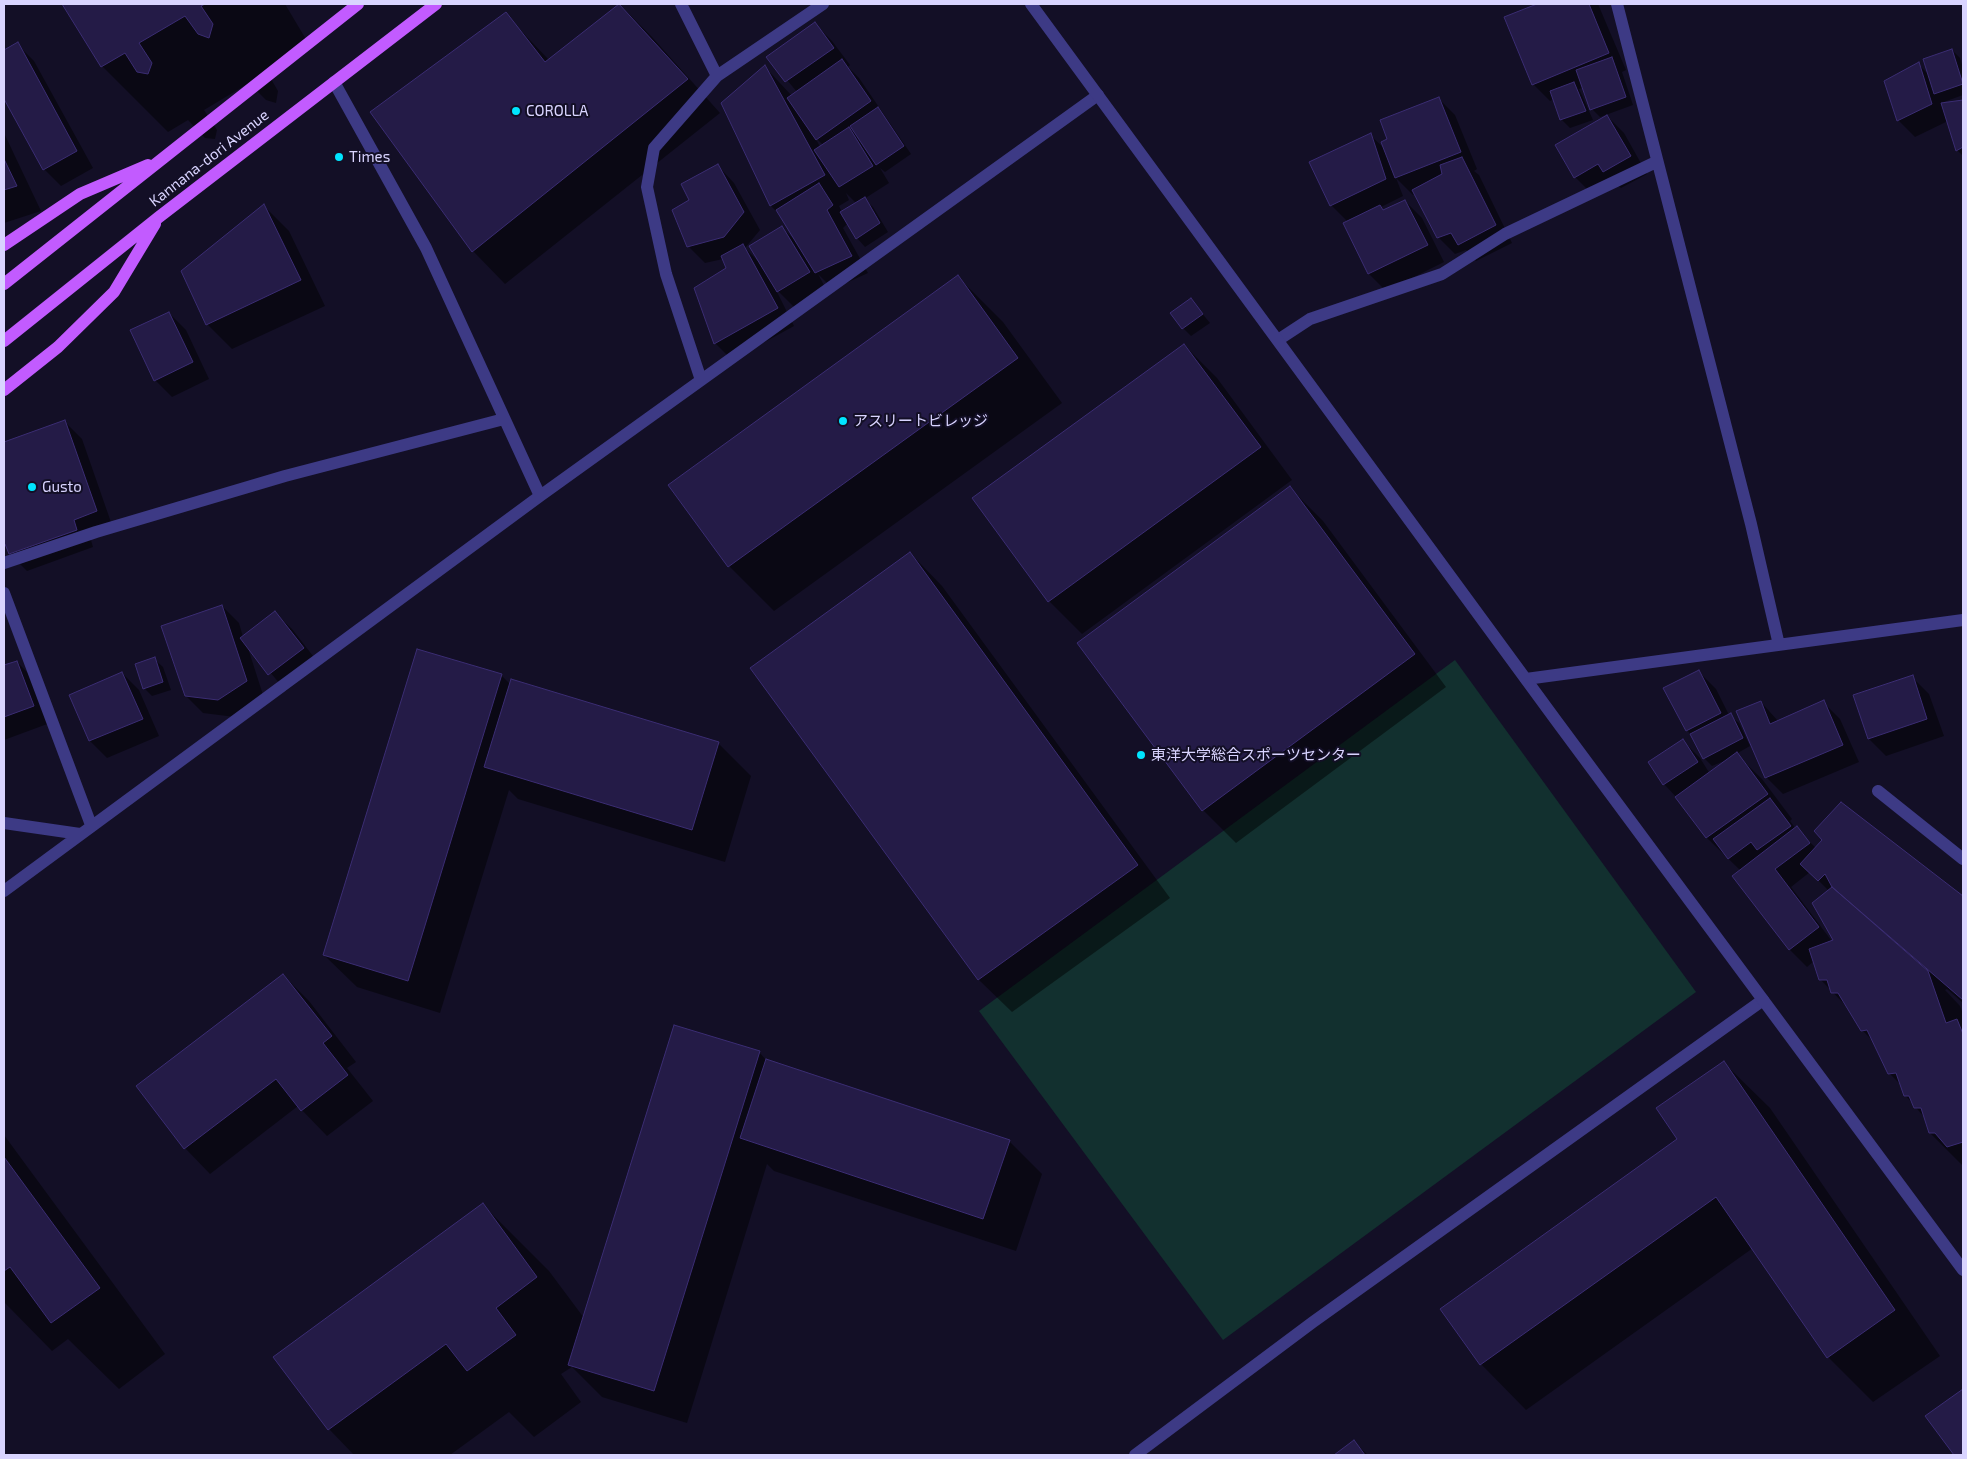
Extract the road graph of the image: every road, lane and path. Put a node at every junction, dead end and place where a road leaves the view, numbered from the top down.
1 (358, 4) edge
2 (436, 4) edge
3 (681, 4) edge
4 (823, 4) edge
5 (1031, 4) edge
6 (1617, 4) edge
7 (717, 76) junction
8 (334, 82) junction
9 (1098, 95) junction
10 (164, 158) junction
11 (1656, 162) junction
12 (159, 217) junction
13 (4, 245) edge
14 (4, 284) edge
15 (1278, 340) junction
16 (4, 341) edge
17 (701, 380) junction
18 (4, 390) edge
19 (504, 419) junction
20 (540, 496) junction
21 (4, 562) edge
22 (4, 593) edge
23 (1963, 620) edge
24 (1778, 645) junction
25 (1526, 679) junction
26 (1878, 791) dead end
27 (4, 823) edge
28 (91, 825) junction
29 (80, 834) junction
30 (1963, 860) edge
31 (4, 891) edge
32 (1763, 1000) junction
33 (1963, 1270) edge
34 (1135, 1455) edge

1 - 10 main road, Kannana-dori Avenue
2 - 8 main road, Kannana-dori Avenue
3 - 7 street
4 - 7 street
5 - 9 street
6 - 11 street
7 - 17 street
8 - 12 main road, Kannana-dori Avenue
8 - 19 street
9 - 15 street
9 - 17 street
10 - 13 main road
10 - 14 main road, Kannana-dori Avenue
11 - 15 street
11 - 24 street
12 - 16 main road, Kannana-dori Avenue
12 - 18 main road
15 - 25 street
17 - 20 street
19 - 20 street
19 - 21 street
20 - 28 street
22 - 28 street
23 - 24 street
24 - 25 street
25 - 32 street
26 - 30 street
27 - 29 street
28 - 29 street
29 - 31 street
32 - 33 street
32 - 34 street

